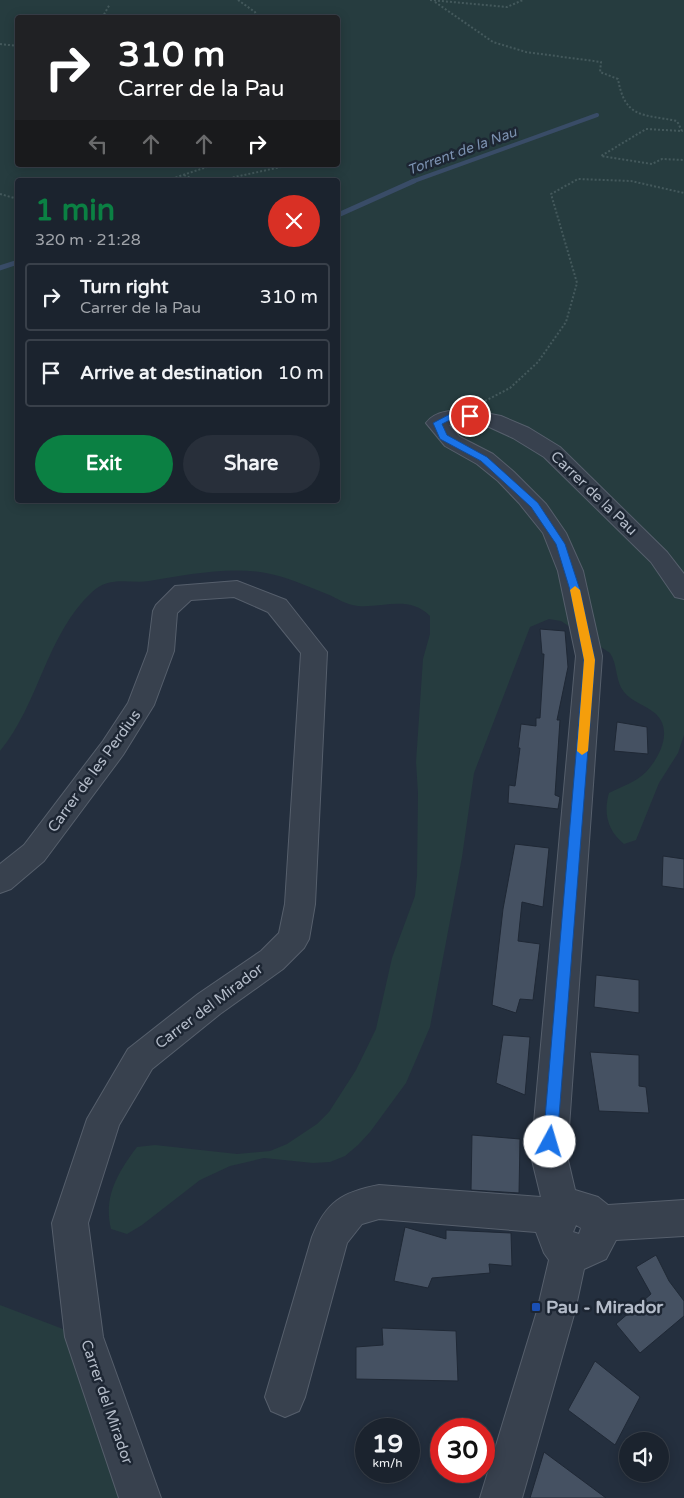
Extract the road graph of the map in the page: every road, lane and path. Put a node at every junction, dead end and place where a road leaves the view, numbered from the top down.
1 (238, 0) edge
2 (430, 0) edge
3 (523, 0) edge
4 (435, 2) junction
5 (110, 4) dead end
6 (104, 15) edge
7 (256, 15) edge
8 (0, 44) edge
9 (15, 46) edge
10 (684, 160) edge
11 (207, 167) edge
12 (281, 167) edge
13 (183, 175) junction
14 (174, 178) edge
15 (190, 178) edge
16 (230, 178) edge
17 (684, 193) edge
18 (0, 194) edge
19 (15, 198) edge
20 (486, 420) junction
21 (684, 591) edge
22 (184, 592) joint
23 (0, 880) edge
24 (684, 1218) edge
25 (563, 1226) junction
26 (285, 1397) dead end
27 (140, 1498) edge
28 (501, 1498) edge

1 - 7 path
2 - 4 path
3 - 4 path
4 - 10 path
5 - 6 path
8 - 9 path
11 - 13 path
12 - 16 path
13 - 14 path
13 - 15 path
17 - 20 path
18 - 19 path
20 - 21 street, Carrer de la Pau
20 - 25 street, Carrer de la Pau
22 - 23 street, Carrer de les Perdius
22 - 27 street, Carrer del Mirador
24 - 25 street
25 - 26 street
25 - 28 street

